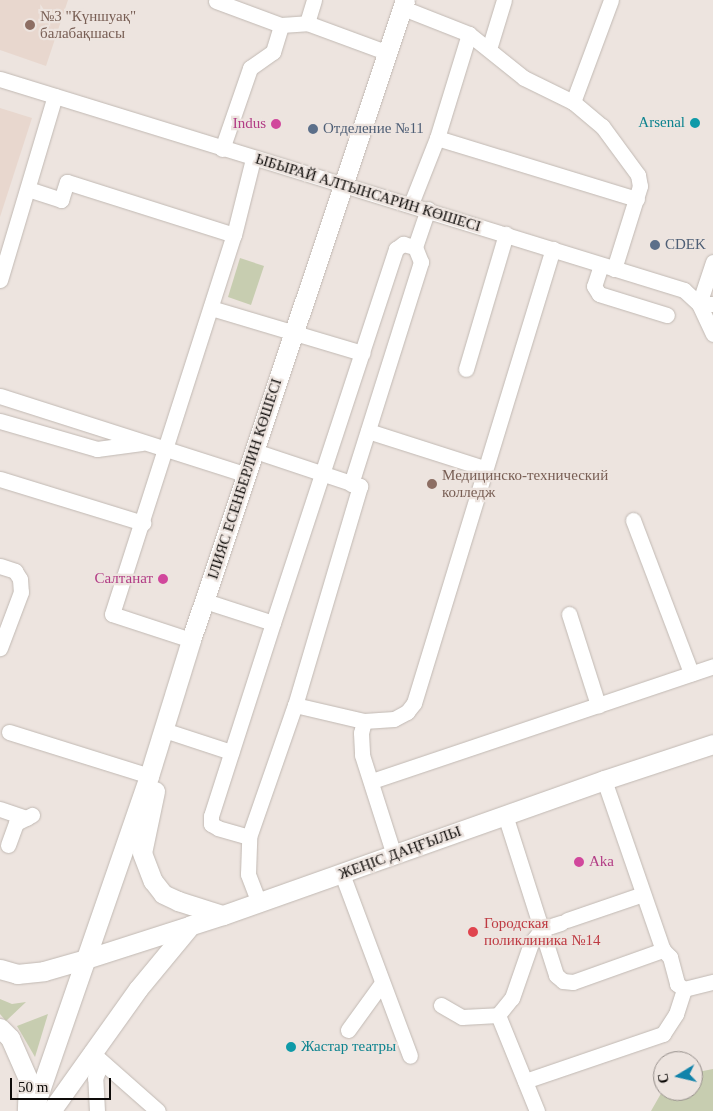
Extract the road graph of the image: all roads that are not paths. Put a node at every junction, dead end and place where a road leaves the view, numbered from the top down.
1 (314, 0) edge
2 (504, 0) edge
3 (611, 0) edge
4 (216, 2) dead end
5 (404, 4) edge
6 (307, 23) junction
7 (281, 25) junction
8 (469, 34) junction
9 (489, 49) junction
10 (388, 53) junction
11 (0, 79) edge
12 (55, 96) junction
13 (573, 102) junction
14 (437, 138) junction
15 (222, 149) junction
16 (253, 159) junction
17 (343, 184) junction
18 (28, 189) junction
19 (637, 199) junction
20 (411, 204) junction
21 (428, 209) junction
22 (234, 234) junction
23 (506, 234) junction
24 (415, 247) junction
25 (553, 249) junction
26 (713, 262) edge
27 (608, 267) junction
28 (0, 280) edge
29 (706, 304) edge
30 (211, 308) junction
31 (666, 315) dead end
32 (293, 333) junction
33 (713, 334) edge
34 (362, 353) junction
35 (466, 369) dead end
36 (0, 396) edge
37 (0, 420) edge
38 (368, 431) junction
39 (145, 443) junction
40 (167, 448) junction
41 (256, 451) junction
42 (484, 468) junction
43 (322, 473) junction
44 (248, 475) junction
45 (0, 479) edge
46 (351, 484) junction
47 (633, 520) dead end
48 (143, 523) junction
49 (0, 566) edge
50 (205, 601) junction
51 (569, 614) dead end
52 (273, 623) junction
53 (191, 640) junction
54 (0, 648) edge
55 (713, 666) edge
56 (692, 674) junction
57 (295, 704) junction
58 (598, 705) junction
59 (364, 721) junction
60 (9, 732) dead end
61 (163, 734) junction
62 (713, 744) edge
63 (231, 752) junction
64 (150, 776) junction
65 (604, 780) junction
66 (372, 781) junction
67 (0, 809) edge
68 (505, 815) junction
69 (249, 837) junction
70 (8, 845) dead end
71 (394, 855) junction
72 (342, 874) junction
73 (643, 894) junction
74 (259, 903) junction
75 (223, 915) junction
76 (191, 925) junction
77 (542, 929) junction
78 (663, 950) junction
79 (86, 959) junction
80 (0, 969) edge
81 (713, 982) edge
82 (382, 983) junction
83 (684, 989) junction
84 (441, 1005) dead end
85 (498, 1015) junction
86 (0, 1028) edge
87 (348, 1030) dead end
88 (410, 1056) dead end
89 (97, 1057) junction
90 (525, 1081) junction
91 (27, 1111) edge
92 (33, 1111) edge
93 (51, 1111) edge
94 (97, 1111) edge
95 (158, 1111) edge
96 (537, 1111) edge

1 - 6 street
2 - 9 street
3 - 13 street
4 - 7 street
5 - 8 street
5 - 10 main road, ІЛИЯС ЕСЕНБЕРЛИН КӨШЕСІ
6 - 7 street
6 - 10 street
7 - 15 street
8 - 9 street
8 - 14 street
9 - 13 street
10 - 17 main road, ІЛИЯС ЕСЕНБЕРЛИН КӨШЕСІ
11 - 12 street, ЫБЫРАЙ АЛТЫНСАРИН КӨШЕСІ
12 - 15 street, ЫБЫРАЙ АЛТЫНСАРИН КӨШЕСІ
12 - 18 street
13 - 19 street
14 - 19 street
14 - 20 street
15 - 16 street, ЫБЫРАЙ АЛТЫНСАРИН КӨШЕСІ
16 - 17 street, ЫБЫРАЙ АЛТЫНСАРИН КӨШЕСІ
16 - 22 street
17 - 20 street, ЫБЫРАЙ АЛТЫНСАРИН КӨШЕСІ
17 - 32 main road, ІЛИЯС ЕСЕНБЕРЛИН КӨШЕСІ
18 - 22 street
18 - 28 street
19 - 27 street
20 - 21 street, ЫБЫРАЙ АЛТЫНСАРИН КӨШЕСІ
21 - 23 street, ЫБЫРАЙ АЛТЫНСАРИН КӨШЕСІ
21 - 24 street
22 - 30 street
23 - 25 street, ЫБЫРАЙ АЛТЫНСАРИН КӨШЕСІ
23 - 35 street
24 - 34 street
24 - 38 street
25 - 27 street, ЫБЫРАЙ АЛТЫНСАРИН КӨШЕСІ
25 - 42 street
26 - 29 street
27 - 29 street, ЫБЫРАЙ АЛТЫНСАРИН КӨШЕСІ
27 - 31 street
29 - 33 street, ЫБЫРАЙ АЛТЫНСАРИН КӨШЕСІ
30 - 32 street
30 - 40 street
32 - 34 street
32 - 41 main road, ІЛИЯС ЕСЕНБЕРЛИН КӨШЕСІ
34 - 43 street
36 - 39 street
37 - 39 street
38 - 42 street
38 - 46 street
39 - 40 street
40 - 44 street
40 - 48 street
41 - 43 street
41 - 44 main road, ІЛИЯС ЕСЕНБЕРЛИН КӨШЕСІ
42 - 59 street
43 - 46 street
43 - 52 street
44 - 50 main road, ІЛИЯС ЕСЕНБЕРЛИН КӨШЕСІ
45 - 48 street
46 - 57 street
47 - 56 street
48 - 53 street
49 - 54 street
50 - 52 street
50 - 53 main road, ІЛИЯС ЕСЕНБЕРЛИН КӨШЕСІ
51 - 58 street
52 - 63 street
53 - 61 main road, ІЛИЯС ЕСЕНБЕРЛИН КӨШЕСІ
55 - 56 street
56 - 58 street
57 - 59 street
57 - 69 street
58 - 66 street
59 - 66 street
60 - 64 street
61 - 63 street
61 - 64 main road, ІЛИЯС ЕСЕНБЕРЛИН КӨШЕСІ
61 - 75 main road
62 - 65 main road, ЖЕҢІС ДАҢҒЫЛЫ
63 - 69 street
64 - 79 main road, ІЛИЯС ЕСЕНБЕРЛИН КӨШЕСІ
65 - 68 main road, ЖЕҢІС ДАҢҒЫЛЫ
65 - 73 street
66 - 71 street
67 - 70 street
68 - 71 main road, ЖЕҢІС ДАҢҒЫЛЫ
68 - 77 street
69 - 74 street
71 - 72 main road, ЖЕҢІС ДАҢҒЫЛЫ
72 - 74 main road, ЖЕҢІС ДАҢҒЫЛЫ
72 - 82 street
73 - 77 street
73 - 78 street
74 - 75 main road, ЖЕҢІС ДАҢҒЫЛЫ
75 - 76 main road, ЖЕҢІС ДАҢҒЫЛЫ
76 - 79 main road, ЖЕҢІС ДАҢҒЫЛЫ
76 - 89 main road
77 - 78 street
77 - 85 street
78 - 83 street
79 - 80 main road, ЖЕҢІС ДАҢҒЫЛЫ
79 - 92 main road, ІЛИЯС ЕСЕНБЕРЛИН КӨШЕСІ
81 - 83 street
82 - 87 street
82 - 88 street
83 - 90 street
84 - 85 street
85 - 90 street
86 - 91 main road
89 - 93 main road
89 - 94 street
89 - 95 street
90 - 96 street

